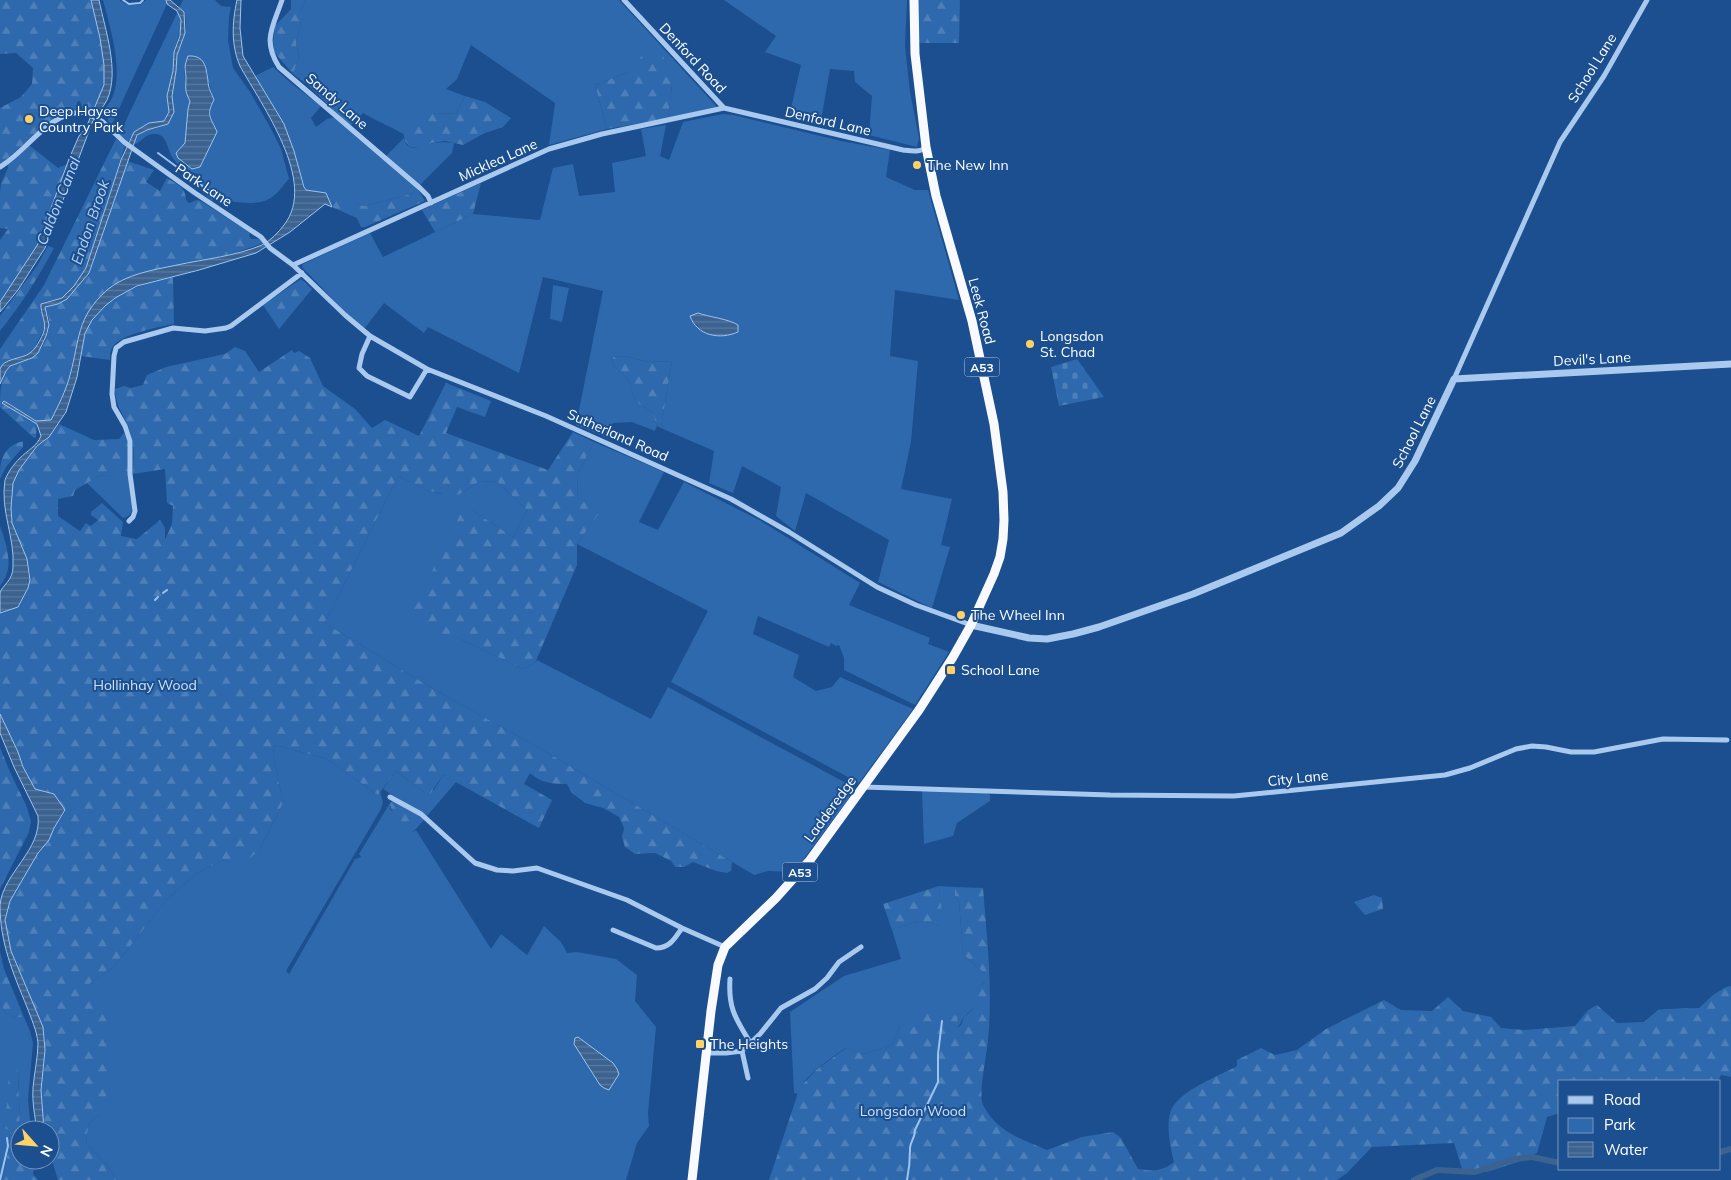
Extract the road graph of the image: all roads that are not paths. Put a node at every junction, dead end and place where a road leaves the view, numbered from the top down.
1 (282, 0) edge
2 (624, 0) edge
3 (914, 0) edge
4 (1647, 0) edge
5 (724, 108) junction
6 (926, 147) junction
7 (0, 167) edge
8 (431, 203) junction
9 (264, 239) joint
10 (293, 265) junction
11 (302, 273) junction
12 (370, 336) junction
13 (1731, 364) edge
14 (427, 369) junction
15 (1454, 379) junction
16 (129, 521) dead end
17 (971, 626) junction
18 (1727, 740) dead end
19 (864, 787) junction
20 (390, 797) dead end
21 (682, 928) junction
22 (613, 930) dead end
23 (725, 947) junction
24 (861, 947) dead end
25 (730, 979) dead end
26 (751, 1044) junction
27 (742, 1051) junction
28 (707, 1053) junction
29 (748, 1078) dead end
30 (692, 1180) edge

1 - 8 street, Sandy Lane
2 - 5 street, Denford Road
3 - 6 highway, Leek Road / A53
4 - 15 street, School Lane
5 - 6 street, Denford Lane
5 - 8 street, Micklea Lane
6 - 17 highway, Leek Road / A53
7 - 9 street, Park Lane
8 - 10 street, Micklea Lane
9 - 10 street, Sutherland Road
10 - 11 street, Sutherland Road
11 - 12 street, Sutherland Road
11 - 16 street
12 - 14 street, Sutherland Road
12 - 14 street
13 - 15 street, Devil's Lane
14 - 17 street, Sutherland Road
15 - 17 street, School Lane
17 - 19 highway, Ladderedge / A53
18 - 19 street, City Lane
19 - 23 highway, Ladderedge / A53
20 - 21 street
21 - 22 street
21 - 23 street
23 - 28 highway, Ladderedge / A53
24 - 26 street
25 - 26 street
26 - 27 street
27 - 28 street
27 - 29 street
28 - 30 highway, Ladderedge / A53

